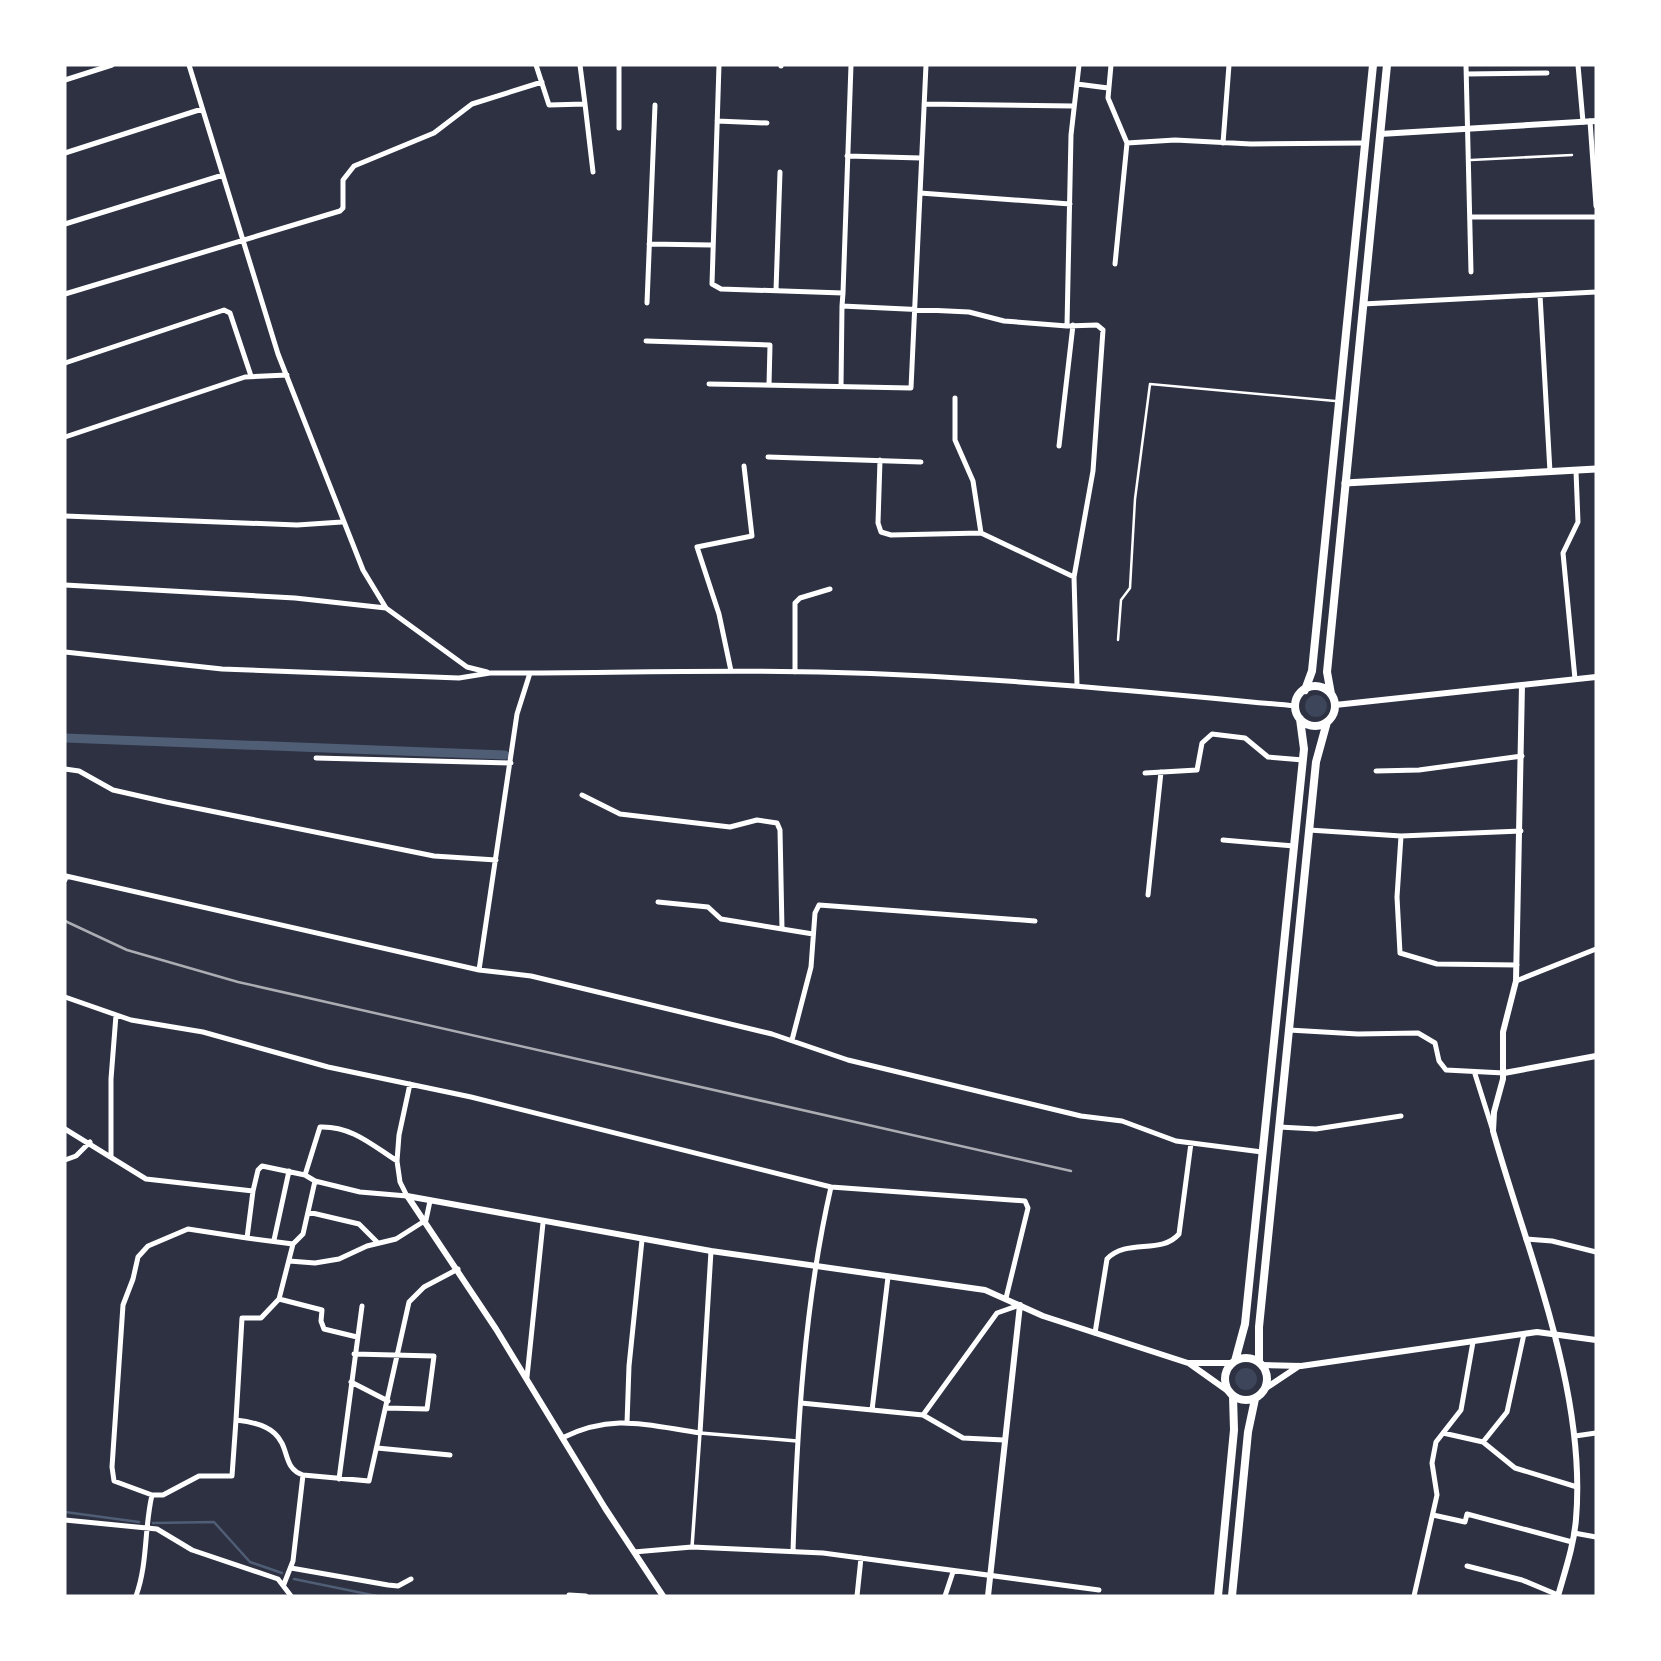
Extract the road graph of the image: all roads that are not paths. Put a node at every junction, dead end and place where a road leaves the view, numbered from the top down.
1 (112, 65) edge
2 (189, 65) edge
3 (536, 65) edge
4 (580, 65) edge
5 (619, 65) edge
6 (719, 65) edge
7 (851, 65) edge
8 (926, 65) edge
9 (1079, 65) edge
10 (1111, 65) edge
11 (1229, 65) edge
12 (1373, 65) edge
13 (1387, 65) edge
14 (1466, 65) edge
15 (1578, 65) edge
16 (1547, 73) dead end
17 (1466, 74) junction
18 (65, 80) edge
19 (538, 83) junction
20 (1077, 84) junction
21 (1108, 88) junction
22 (585, 104) junction
23 (924, 104) junction
24 (655, 105) dead end
25 (1073, 106) junction
26 (202, 109) junction
27 (717, 121) junction
28 (1590, 121) edge
29 (767, 122) dead end
30 (619, 128) dead end
31 (1466, 129) junction
32 (1380, 134) junction
33 (1127, 143) junction
34 (1223, 143) junction
35 (1365, 143) junction
36 (65, 153) edge
37 (1572, 155) dead end
38 (847, 156) junction
39 (921, 158) junction
40 (1467, 160) junction
41 (593, 172) dead end
42 (780, 172) dead end
43 (223, 175) junction
44 (920, 193) junction
45 (1070, 204) junction
46 (1596, 206) edge
47 (1596, 217) edge
48 (1470, 218) junction
49 (65, 224) edge
50 (243, 241) junction
51 (649, 244) junction
52 (711, 245) junction
53 (1115, 264) dead end
54 (1471, 272) dead end
55 (776, 290) junction
56 (1596, 292) edge
57 (843, 293) junction
58 (65, 294) edge
59 (1540, 295) junction
60 (647, 303) dead end
61 (1363, 304) junction
62 (842, 306) junction
63 (913, 308) junction
64 (1070, 325) junction
65 (646, 341) dead end
66 (65, 363) edge
67 (287, 375) junction
68 (251, 376) junction
69 (709, 384) dead end
70 (769, 385) junction
71 (841, 387) junction
72 (955, 398) dead end
73 (1339, 402) junction
74 (65, 437) edge
75 (1059, 446) dead end
76 (768, 457) dead end
77 (880, 460) junction
78 (921, 462) dead end
79 (744, 466) dead end
80 (1596, 469) edge
81 (1576, 471) junction
82 (1550, 472) junction
83 (1345, 483) junction
84 (65, 516) edge
85 (342, 522) junction
86 (981, 533) junction
87 (1074, 577) junction
88 (65, 585) edge
89 (830, 589) dead end
90 (386, 608) junction
91 (1118, 640) dead end
92 (65, 652) edge
93 (731, 671) junction
94 (795, 672) junction
95 (490, 673) junction
96 (530, 673) junction
97 (1596, 677) edge
98 (1575, 679) junction
99 (1077, 685) junction
100 (1522, 685) junction
101 (1305, 690) junction
102 (1331, 694) junction
103 (1335, 705) junction
104 (1296, 706) junction
105 (1300, 719) junction
106 (1327, 722) junction
107 (1522, 756) junction
108 (316, 758) dead end
109 (1303, 760) junction
110 (511, 763) junction
111 (65, 769) edge
112 (1376, 771) dead end
113 (1161, 772) junction
114 (1145, 773) dead end
115 (582, 795) dead end
116 (1310, 830) junction
117 (1521, 831) junction
118 (1401, 836) junction
119 (1223, 839) dead end
120 (1294, 846) junction
121 (496, 860) junction
122 (65, 880) edge
123 (1148, 895) dead end
124 (658, 902) dead end
125 (1035, 921) dead end
126 (782, 929) junction
127 (813, 934) junction
128 (1596, 949) edge
129 (1517, 965) junction
130 (479, 970) junction
131 (1516, 981) junction
132 (65, 997) edge
133 (116, 1015) junction
134 (1289, 1030) junction
135 (792, 1040) junction
136 (1596, 1056) edge
137 (1504, 1073) junction
138 (1475, 1074) junction
139 (410, 1084) junction
140 (1401, 1116) dead end
141 (1279, 1126) junction
142 (65, 1129) edge
143 (1493, 1131) junction
144 (90, 1142) junction
145 (1191, 1143) junction
146 (1262, 1152) junction
147 (111, 1156) junction
148 (65, 1160) edge
149 (397, 1161) junction
150 (289, 1171) junction
151 (305, 1175) junction
152 (315, 1181) junction
153 (831, 1187) junction
154 (253, 1191) junction
155 (407, 1196) junction
156 (430, 1201) junction
157 (308, 1212) junction
158 (425, 1220) junction
159 (543, 1223) junction
160 (247, 1238) junction
161 (1525, 1239) junction
162 (274, 1240) junction
163 (642, 1240) junction
164 (293, 1244) junction
165 (378, 1244) junction
166 (711, 1251) junction
167 (1596, 1252) edge
168 (289, 1261) junction
169 (816, 1268) junction
170 (458, 1269) junction
171 (888, 1277) junction
172 (1006, 1298) junction
173 (279, 1299) junction
174 (1020, 1305) junction
175 (362, 1306) dead end
176 (1552, 1333) junction
177 (1095, 1334) junction
178 (1524, 1334) junction
179 (357, 1337) junction
180 (1596, 1340) edge
181 (1474, 1342) junction
182 (354, 1354) junction
183 (399, 1356) junction
184 (1234, 1362) junction
185 (1188, 1363) junction
186 (1261, 1363) junction
187 (1301, 1366) junction
188 (527, 1377) junction
189 (351, 1382) junction
190 (1266, 1388) junction
191 (1231, 1393) junction
192 (1255, 1399) junction
193 (801, 1403) junction
194 (387, 1404) junction
195 (872, 1410) junction
196 (923, 1415) junction
197 (236, 1420) junction
198 (627, 1423) junction
199 (700, 1433) junction
200 (1443, 1433) junction
201 (1596, 1433) edge
202 (1575, 1436) junction
203 (562, 1438) junction
204 (1004, 1440) junction
205 (797, 1441) junction
206 (1483, 1442) junction
207 (377, 1448) junction
208 (450, 1455) dead end
209 (303, 1475) junction
210 (339, 1479) junction
211 (1577, 1487) junction
212 (152, 1495) junction
213 (1433, 1514) junction
214 (65, 1520) edge
215 (147, 1528) junction
216 (1574, 1533) junction
217 (1596, 1537) edge
218 (1572, 1542) junction
219 (692, 1547) junction
220 (793, 1551) junction
221 (634, 1552) junction
222 (862, 1558) junction
223 (1467, 1566) dead end
224 (292, 1568) junction
225 (953, 1572) junction
226 (990, 1577) junction
227 (411, 1579) dead end
228 (284, 1584) junction
229 (1099, 1590) dead end
230 (569, 1595) edge
231 (1558, 1595) edge
232 (136, 1596) edge
233 (291, 1596) edge
234 (586, 1596) edge
235 (663, 1596) edge
236 (857, 1596) edge
237 (945, 1596) edge
238 (988, 1596) edge
239 (1218, 1596) edge
240 (1232, 1596) edge
241 (1414, 1596) edge

1 - 18 street
2 - 26 street
3 - 19 street
4 - 22 street
5 - 30 street
6 - 27 street
7 - 38 street
8 - 23 street
9 - 20 street
10 - 21 street
11 - 34 street
12 - 35 main road
13 - 32 main road
14 - 17 street
15 - 28 street
16 - 17 street
17 - 31 street
19 - 22 street
19 - 50 street
20 - 21 street
20 - 25 street
21 - 33 street
22 - 41 street
23 - 25 street
23 - 39 street
24 - 51 street
25 - 45 street
26 - 36 street
26 - 43 street
27 - 29 street
27 - 52 street
28 - 31 street
28 - 46 street
31 - 32 street
31 - 40 street
32 - 61 main road
33 - 34 street
33 - 53 street
34 - 35 street
35 - 73 main road
37 - 40 lane
38 - 39 street
38 - 57 street
39 - 44 street
40 - 48 street
42 - 55 street
43 - 49 street
43 - 50 street
44 - 45 street
44 - 63 street
45 - 64 street
47 - 48 street
48 - 54 street
50 - 58 street
50 - 67 street
51 - 52 street
51 - 60 street
52 - 55 street
55 - 57 street
56 - 59 street
57 - 62 street
59 - 61 street
59 - 82 street
61 - 83 main road
62 - 63 street
62 - 71 street
63 - 64 street
63 - 71 street
64 - 75 street
64 - 87 street
65 - 70 street
66 - 68 street
67 - 68 street
67 - 85 street
68 - 74 street
69 - 70 street
70 - 71 street
72 - 86 street
73 - 91 lane
73 - 101 main road
76 - 77 street
77 - 78 street
77 - 86 street
79 - 93 street
80 - 81 main road
81 - 82 main road
81 - 98 street
82 - 83 main road
83 - 102 main road
84 - 85 street
85 - 90 street
86 - 87 street
87 - 99 street
88 - 90 street
89 - 94 street
90 - 95 street
92 - 95 street
93 - 94 street
93 - 96 street
94 - 99 street
95 - 96 street
96 - 110 street
97 - 98 street
98 - 100 street
99 - 104 street
100 - 103 street
100 - 107 street
101 - 102 main road
101 - 104 main road
102 - 103 main road
103 - 106 main road
104 - 105 main road
105 - 106 main road
105 - 109 main road
106 - 116 main road
107 - 112 street
107 - 117 street
108 - 110 street
109 - 113 street
109 - 120 main road
110 - 121 street
111 - 121 street
113 - 114 street
113 - 123 street
115 - 126 street
116 - 118 street
116 - 134 main road
117 - 118 street
117 - 129 street
118 - 129 street
119 - 120 street
120 - 146 main road
121 - 130 street
122 - 130 street
124 - 126 street
125 - 127 street
126 - 127 street
127 - 135 street
128 - 131 street
129 - 131 street
130 - 135 street
131 - 137 street
132 - 133 street
133 - 139 street
133 - 147 street
134 - 138 street
134 - 141 main road
135 - 145 street
136 - 137 street
137 - 138 street
137 - 143 street
138 - 143 street
139 - 149 street
139 - 153 street
140 - 141 street
141 - 186 main road
142 - 144 street
143 - 161 street
144 - 147 street
144 - 148 street
145 - 146 street
145 - 177 street
146 - 184 main road
147 - 154 street
149 - 151 street
149 - 155 street
150 - 151 street
150 - 154 street
150 - 162 street
151 - 152 street
152 - 155 street
152 - 157 street
153 - 169 street
153 - 172 street
154 - 160 street
155 - 156 street
155 - 158 street
156 - 158 street
156 - 159 street
157 - 164 street
157 - 165 street
158 - 165 street
158 - 170 street
159 - 163 street
159 - 188 street
160 - 162 street
160 - 212 street
161 - 167 street
161 - 176 street
162 - 164 street
163 - 166 street
163 - 198 street
164 - 168 street
165 - 168 street
166 - 169 street
166 - 199 street
168 - 173 street
169 - 171 street
169 - 193 street
170 - 183 street
170 - 188 street
171 - 172 street
171 - 195 street
172 - 174 street
173 - 179 street
173 - 197 street
174 - 177 street
174 - 196 street
174 - 204 street
175 - 179 street
176 - 178 street
176 - 180 street
176 - 202 street
177 - 185 street
178 - 181 street
178 - 206 street
179 - 182 street
181 - 187 street
181 - 200 street
182 - 183 street
182 - 189 street
183 - 194 street
183 - 194 street
184 - 185 street
184 - 186 main road
184 - 191 main road
185 - 191 street
186 - 187 street
186 - 190 main road
187 - 190 street
188 - 203 street
189 - 194 street
189 - 210 street
190 - 192 main road
191 - 192 main road
191 - 239 main road
192 - 240 main road
193 - 195 street
193 - 205 street
194 - 207 street
195 - 196 street
196 - 204 street
197 - 209 street
197 - 212 street
198 - 199 street
198 - 203 street
199 - 205 street
199 - 219 street
200 - 206 street
200 - 213 street
201 - 202 street
202 - 211 street
203 - 221 street
204 - 226 street
205 - 220 street
206 - 211 street
207 - 208 street
207 - 210 street
209 - 210 street
209 - 224 street
211 - 216 street
212 - 215 street
213 - 218 street
213 - 241 street
214 - 215 street
215 - 228 street
215 - 232 street
216 - 217 street
216 - 218 street
218 - 231 street
219 - 220 street
219 - 221 street
220 - 222 street
221 - 235 street
222 - 225 street
222 - 236 street
223 - 231 street
224 - 227 street
224 - 228 street
225 - 226 street
225 - 237 street
226 - 229 street
226 - 238 street
228 - 233 street
230 - 234 street

